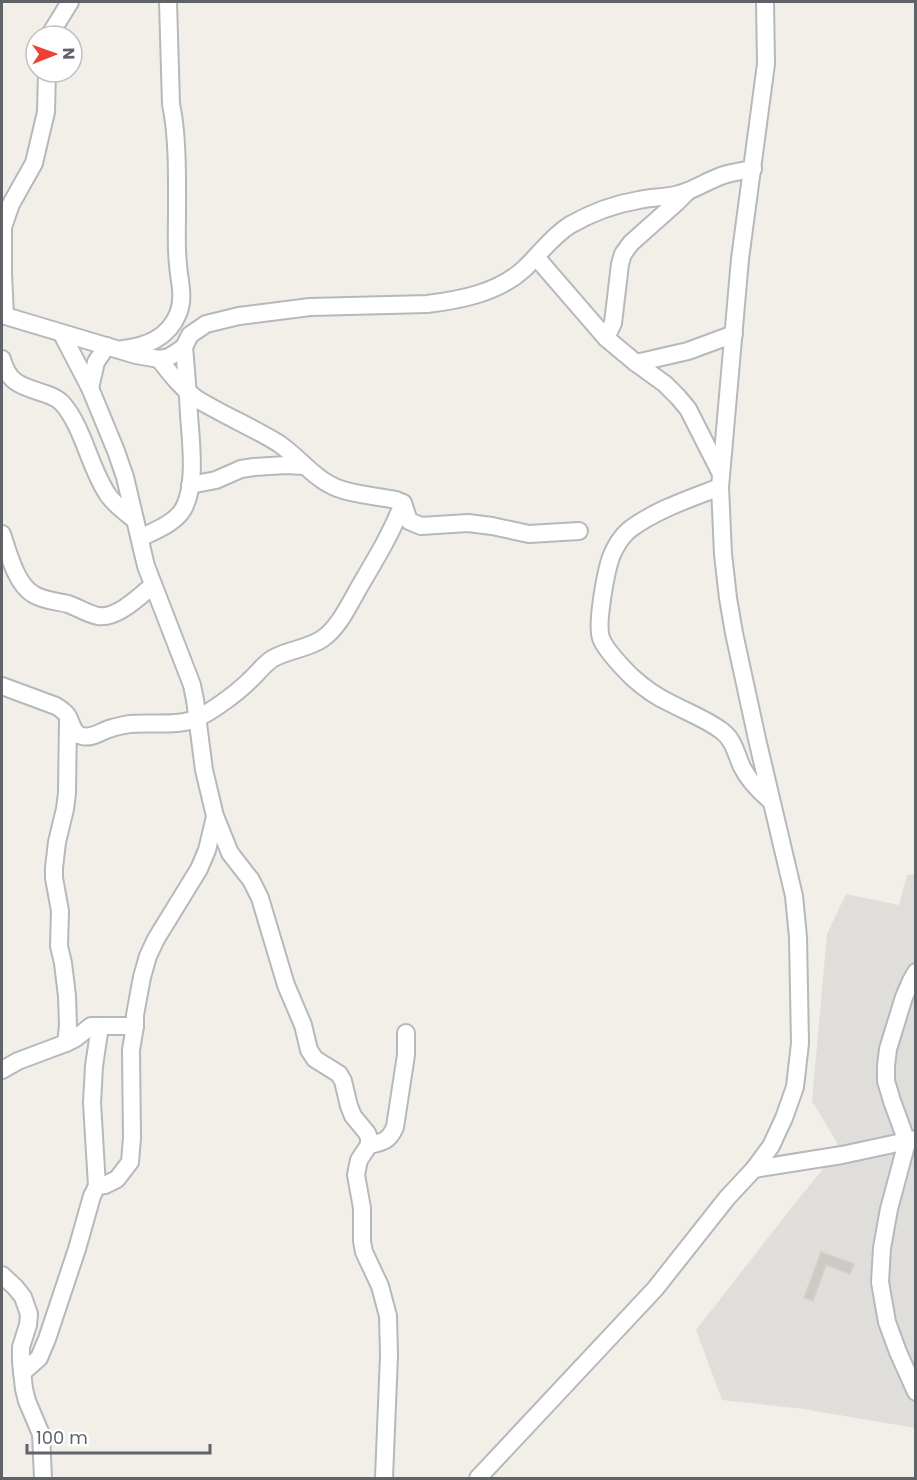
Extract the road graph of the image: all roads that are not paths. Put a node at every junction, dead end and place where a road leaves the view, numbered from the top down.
1 (70, 2) edge
2 (168, 2) edge
3 (765, 2) edge
4 (57, 24) edge
5 (47, 84) edge
6 (753, 169) junction
7 (687, 191) junction
8 (2, 228) edge
9 (536, 257) junction
10 (3, 316) edge
11 (62, 334) junction
12 (734, 334) junction
13 (606, 338) junction
14 (184, 347) junction
15 (113, 348) junction
16 (2, 359) edge
17 (159, 359) junction
18 (636, 363) junction
19 (90, 388) junction
20 (188, 393) junction
21 (305, 466) junction
22 (720, 479) junction
23 (190, 485) junction
24 (403, 503) junction
25 (135, 520) junction
26 (579, 531) dead end
27 (2, 534) edge
28 (140, 538) junction
29 (153, 585) junction
30 (2, 686) edge
31 (68, 716) junction
32 (197, 719) junction
33 (87, 737) junction
34 (69, 756) junction
35 (771, 801) junction
36 (215, 816) junction
37 (915, 972) edge
38 (100, 1026) junction
39 (135, 1026) junction
40 (406, 1033) dead end
41 (66, 1044) junction
42 (2, 1071) edge
43 (911, 1141) edge
44 (369, 1145) junction
45 (754, 1169) junction
46 (97, 1186) junction
47 (2, 1275) edge
48 (22, 1373) junction
49 (915, 1392) edge
50 (43, 1479) edge
51 (384, 1479) edge
52 (478, 1479) edge

1 - 4 street
2 - 15 street
3 - 6 street
5 - 8 street
6 - 7 street
6 - 12 street
7 - 9 street
7 - 13 street
8 - 10 street
9 - 13 street
9 - 14 street
10 - 11 street
11 - 15 street
11 - 19 street
12 - 18 street
12 - 22 street
13 - 18 street
14 - 17 street
14 - 20 street
15 - 17 street
15 - 19 street
16 - 25 street
17 - 20 street
18 - 22 street
19 - 25 street
20 - 21 street
20 - 23 street
21 - 23 street
21 - 24 street
22 - 35 street
22 - 35 street
23 - 28 street
24 - 26 street
24 - 32 street
25 - 28 street
27 - 29 street
28 - 29 street
29 - 32 street
30 - 31 street
31 - 33 street
31 - 34 street
32 - 33 street
32 - 36 street
33 - 34 street
34 - 41 street
35 - 45 street
36 - 39 street
36 - 44 street
37 - 43 street
38 - 39 street
38 - 41 street
38 - 46 street
39 - 46 street
40 - 44 street
41 - 42 street
43 - 45 street
43 - 49 street
44 - 51 street
45 - 52 street
46 - 48 street
47 - 48 street
48 - 50 street

